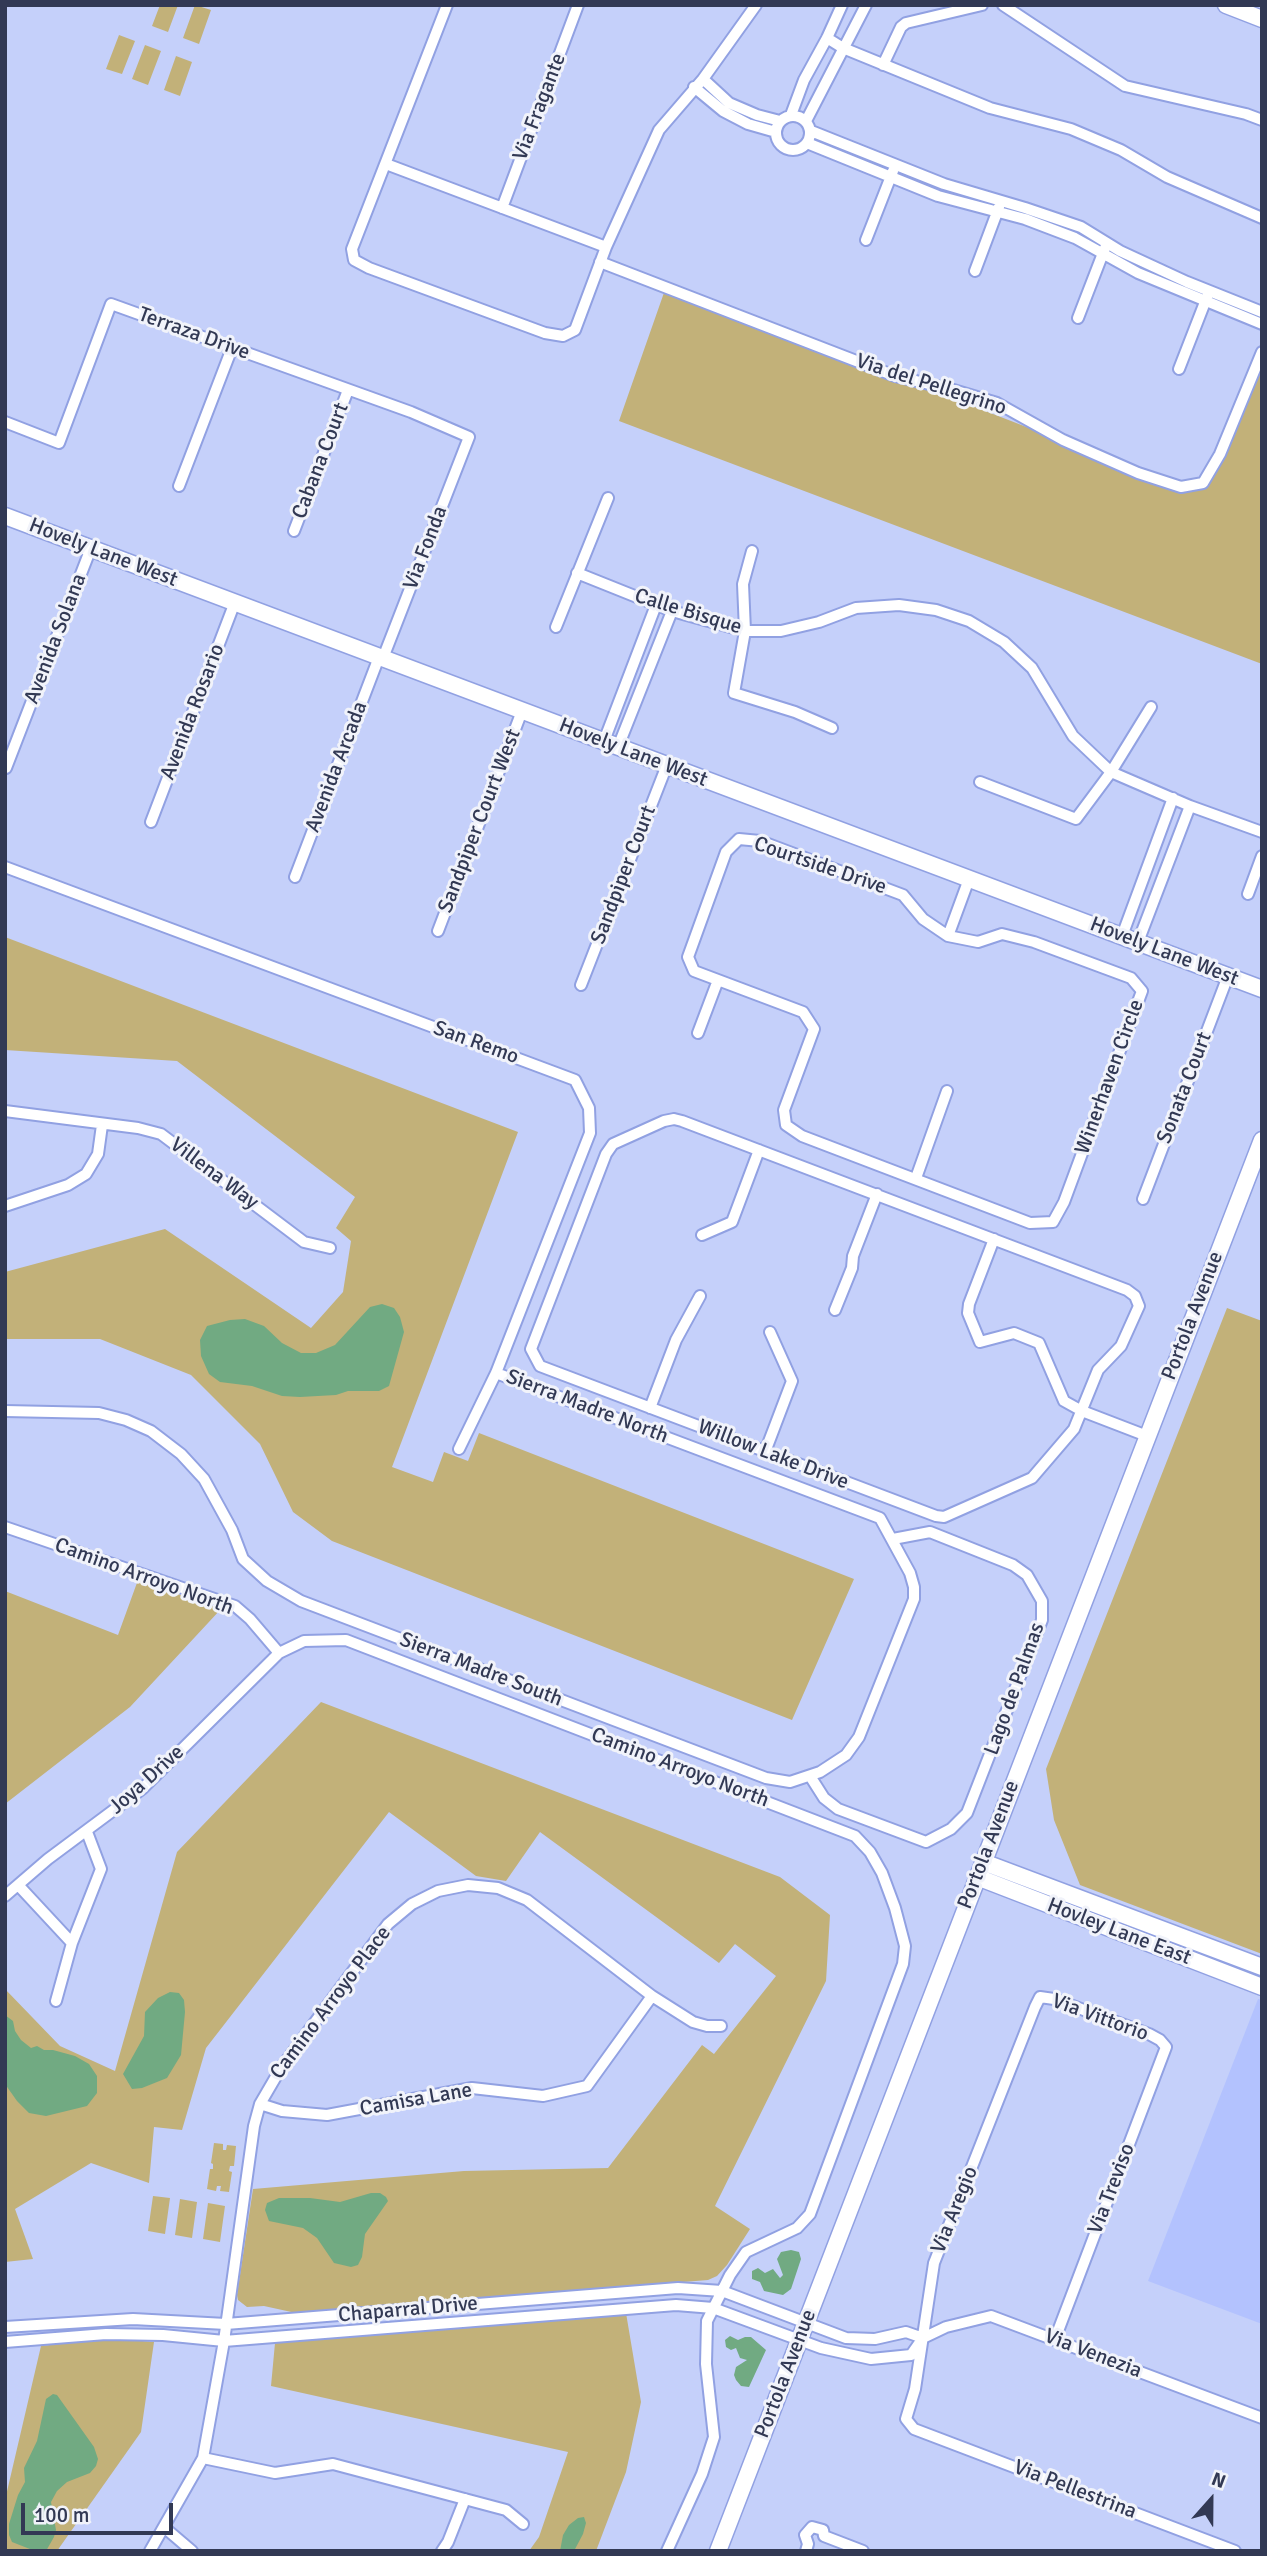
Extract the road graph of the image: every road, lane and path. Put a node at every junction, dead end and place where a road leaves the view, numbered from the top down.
1 (447, 5) edge
2 (578, 5) edge
3 (756, 5) edge
4 (842, 5) edge
5 (866, 5) edge
6 (982, 5) edge
7 (1003, 5) edge
8 (1226, 5) edge
9 (1262, 19) edge
10 (827, 38) junction
11 (844, 48) junction
12 (883, 65) junction
13 (704, 79) junction
14 (694, 87) junction
15 (1262, 120) edge
16 (782, 123) junction
17 (809, 126) junction
18 (807, 143) junction
19 (386, 164) junction
20 (895, 165) junction
21 (891, 177) junction
22 (1001, 201) junction
23 (502, 208) junction
24 (996, 212) junction
25 (1262, 218) edge
26 (866, 240) dead end
27 (606, 247) junction
28 (1105, 248) junction
29 (600, 262) junction
30 (975, 271) dead end
31 (1209, 291) junction
32 (1205, 302) junction
33 (1262, 312) edge
34 (1078, 318) dead end
35 (1262, 324) edge
36 (233, 348) junction
37 (1262, 352) edge
38 (1179, 369) dead end
39 (348, 390) junction
40 (5, 422) edge
41 (469, 437) joint
42 (179, 486) dead end
43 (608, 498) dead end
44 (5, 516) edge
45 (295, 531) dead end
46 (91, 548) junction
47 (752, 551) dead end
48 (577, 573) junction
49 (235, 603) junction
50 (656, 605) junction
51 (672, 611) junction
52 (556, 626) dead end
53 (745, 631) junction
54 (637, 652) junction
55 (381, 657) junction
56 (654, 657) junction
57 (1151, 708) dead end
58 (522, 711) junction
59 (832, 727) dead end
60 (611, 744) junction
61 (667, 765) junction
62 (6, 768) edge
63 (1111, 772) junction
64 (980, 782) dead end
65 (1172, 799) junction
66 (1190, 806) junction
67 (151, 822) dead end
68 (1262, 832) edge
69 (1155, 846) junction
70 (1172, 852) junction
71 (1262, 856) edge
72 (5, 867) edge
73 (295, 877) dead end
74 (969, 879) junction
75 (1248, 894) dead end
76 (438, 931) dead end
77 (948, 936) junction
78 (1122, 936) junction
79 (1138, 942) junction
80 (1227, 976) junction
81 (718, 980) junction
82 (581, 985) dead end
83 (1262, 989) edge
84 (698, 1032) dead end
85 (947, 1091) dead end
86 (5, 1111) edge
87 (102, 1125) junction
88 (1262, 1140) edge
89 (759, 1150) junction
90 (916, 1178) junction
91 (877, 1194) junction
92 (1143, 1199) dead end
93 (5, 1206) edge
94 (702, 1235) dead end
95 (994, 1239) junction
96 (330, 1248) dead end
97 (700, 1296) dead end
98 (835, 1310) dead end
99 (770, 1332) dead end
100 (496, 1373) junction
101 (650, 1408) junction
102 (5, 1411) edge
103 (1082, 1411) junction
104 (1147, 1436) junction
105 (459, 1449) dead end
106 (765, 1452) junction
107 (5, 1527) edge
108 (893, 1539) junction
109 (915, 1587) joint
110 (279, 1653) junction
111 (810, 1776) junction
112 (87, 1832) junction
113 (980, 1870) junction
114 (19, 1886) junction
115 (5, 1896) edge
116 (72, 1943) junction
117 (1262, 1968) edge
118 (1262, 1987) edge
119 (652, 1996) junction
120 (1041, 1997) joint
121 (56, 2001) dead end
122 (720, 2026) dead end
123 (1160, 2040) joint
124 (260, 2104) junction
125 (722, 2291) junction
126 (713, 2308) junction
127 (226, 2324) junction
128 (805, 2324) junction
129 (5, 2327) edge
130 (923, 2338) junction
131 (1055, 2339) junction
132 (224, 2341) junction
133 (799, 2341) junction
134 (5, 2342) edge
135 (1262, 2418) edge
136 (914, 2429) joint
137 (203, 2458) junction
138 (465, 2499) junction
139 (523, 2524) dead end
140 (165, 2528) junction
141 (150, 2551) edge
142 (192, 2551) edge
143 (442, 2551) edge
144 (667, 2551) edge
145 (718, 2551) edge
146 (806, 2551) edge
147 (863, 2551) edge
148 (1235, 2551) edge

1 - 19 street
2 - 23 street, Via Fragante
3 - 13 street
4 - 10 street
5 - 11 street
6 - 12 street
7 - 15 street
8 - 9 street
10 - 11 street
10 - 16 street
11 - 12 street
11 - 17 street
12 - 25 street
13 - 14 street
13 - 16 street
14 - 16 street
14 - 27 street
16 - 17 street
16 - 18 street
17 - 18 street
17 - 20 street
18 - 21 street
19 - 23 street
19 - 29 street
20 - 21 street
20 - 22 street
21 - 24 street
21 - 26 street
22 - 24 street
22 - 28 street
23 - 27 street
24 - 28 street
24 - 30 street
27 - 29 street
28 - 31 street
28 - 32 street
28 - 34 street
29 - 37 street, Via del Pellegrino
31 - 32 street
31 - 33 street
32 - 35 street
32 - 38 street
36 - 39 street, Terraza Drive
36 - 40 street, Terraza Drive
36 - 42 street
39 - 41 street, Terraza Drive
39 - 45 street, Cabana Court
41 - 55 street, Via Fonda
43 - 48 street
44 - 46 street, Hovely Lane West
46 - 49 street, Hovely Lane West
46 - 62 street, Avenida Solana
47 - 53 street
48 - 50 street, Calle Bisque
48 - 52 street
49 - 55 street, Hovely Lane West
49 - 67 street, Avenida Rosario
50 - 51 street, Calle Bisque
50 - 54 street
51 - 53 street, Calle Bisque
51 - 56 street
53 - 59 street
53 - 63 street, Calle Bisque
54 - 56 street
54 - 60 street
55 - 58 street, Hovely Lane West
55 - 73 street, Avenida Arcada
56 - 60 street
57 - 63 street
58 - 60 street, Hovely Lane West
58 - 76 street, Sandpiper Court West
60 - 61 street, Hovely Lane West
61 - 74 street, Hovely Lane West
61 - 82 street, Sandpiper Court
63 - 64 street
63 - 65 street, Calle Bisque
65 - 66 street, Calle Bisque
65 - 69 street
66 - 68 street, Calle Bisque
66 - 70 street
69 - 70 street
69 - 78 street
70 - 79 street
71 - 75 street
72 - 100 street, San Remo
74 - 77 street
74 - 78 street, Hovely Lane West
77 - 81 street, Courtside Drive
77 - 90 street, Winerhaven Circle
78 - 79 street, Hovely Lane West
79 - 80 street, Hovely Lane West
80 - 83 street, Hovely Lane West
80 - 92 street, Sonata Court
81 - 84 street
81 - 90 street, Courtside Drive
85 - 90 street
86 - 87 street, Villena Way
87 - 93 street
87 - 96 street, Villena Way
88 - 104 street, Portola Avenue
89 - 91 street, Willow Lake Drive
89 - 94 street
89 - 101 street, Willow Lake Drive
91 - 95 street, Willow Lake Drive
91 - 98 street
95 - 103 street
95 - 103 street, Willow Lake Drive
97 - 101 street
99 - 106 street
100 - 105 street, San Remo
100 - 108 street, Sierra Madre North
101 - 106 street, Willow Lake Drive
102 - 111 street, Sierra Madre South
103 - 104 street
103 - 106 street, Willow Lake Drive
104 - 113 street, Portola Avenue
107 - 110 street, Camino Arroyo North
108 - 109 street, Sierra Madre North
108 - 111 street, Lago de Palmas
109 - 111 street, Sierra Madre South
110 - 112 street, Joya Drive
110 - 125 street, Camino Arroyo North
112 - 114 street, Joya Drive
112 - 116 street
113 - 117 street, Hovley Lane East
113 - 118 street, Hovley Lane East
113 - 128 street, Portola Avenue
114 - 115 street, Joya Drive
114 - 116 street
116 - 121 street
119 - 122 street, Camino Arroyo Place
119 - 124 street, Camisa Lane
119 - 124 street, Camino Arroyo Place
120 - 123 street, Via Vittorio
120 - 130 street, Via Aregio
123 - 131 street, Via Treviso
124 - 127 street, Camino Arroyo Place
125 - 126 street, Camino Arroyo North
125 - 127 street, Chaparral Drive
125 - 128 street, Chaparral Drive
126 - 132 street, Chaparral Drive
126 - 133 street, Chaparral Drive
126 - 144 street, Camino Arroyo North
127 - 129 street, Chaparral Drive
127 - 132 street, Camino Arroyo Place
128 - 130 street, Via Venezia
128 - 133 street, Portola Avenue
130 - 131 street, Via Venezia
130 - 133 street, Via Venezia
130 - 136 street, Via Aregio
131 - 135 street, Via Venezia
132 - 134 street, Chaparral Drive
132 - 137 street, Camino Arroyo Place
133 - 145 street, Portola Avenue
136 - 148 street, Via Pellestrina
137 - 138 street
137 - 140 street
138 - 139 street
138 - 143 street
140 - 141 street
140 - 142 street
146 - 147 street

